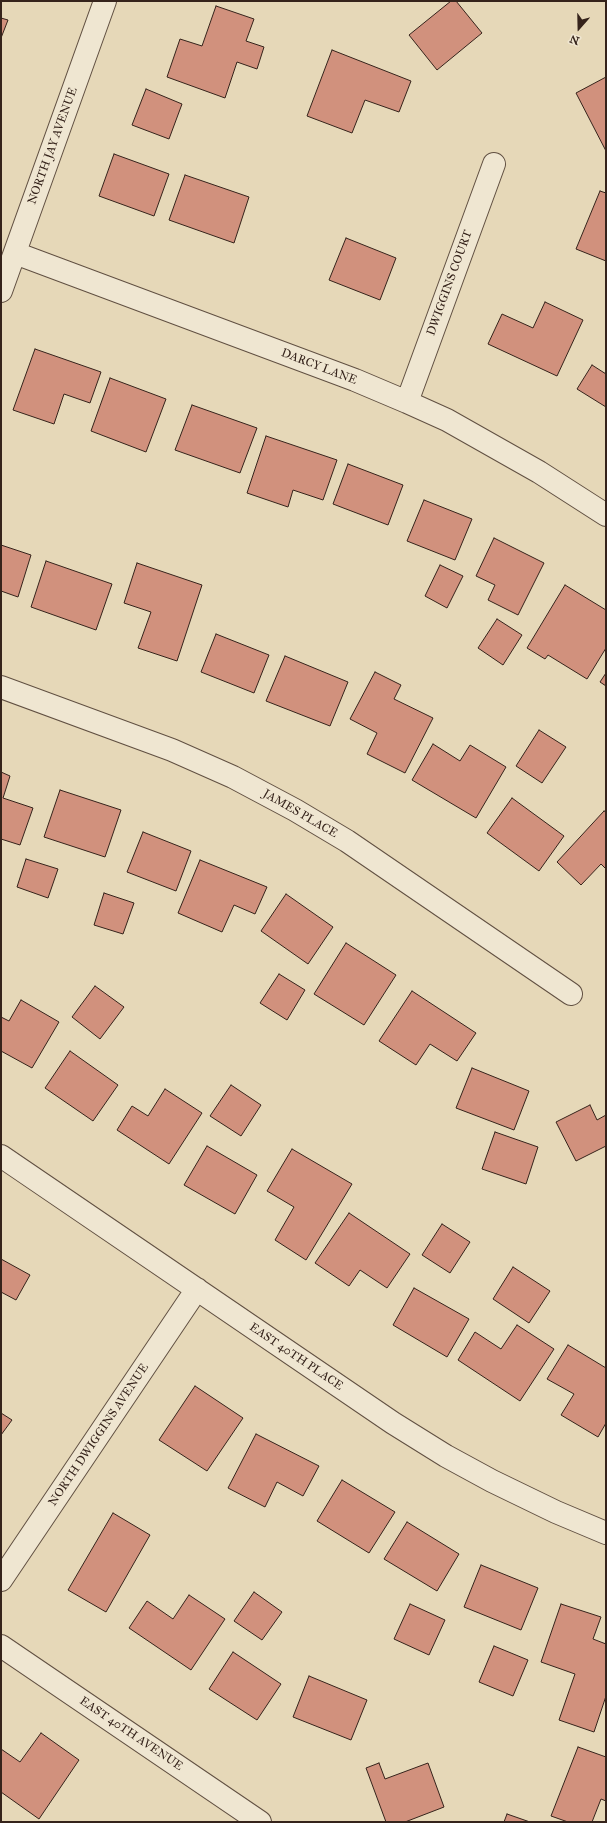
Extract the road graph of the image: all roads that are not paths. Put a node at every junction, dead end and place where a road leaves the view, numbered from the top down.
1 (105, 1) edge
2 (494, 164) dead end
3 (14, 253) junction
4 (1, 291) edge
5 (407, 402) junction
6 (606, 515) edge
7 (1, 687) edge
8 (571, 994) dead end
9 (1, 1156) edge
10 (197, 1289) junction
11 (606, 1533) edge
12 (1, 1580) edge
13 (1, 1646) edge
14 (260, 1822) edge

1 - 3 street, NORTH JAY AVENUE
2 - 5 street, DWIGGINS COURT
3 - 4 street, NORTH JAY AVENUE
3 - 5 street, DARCY LANE
5 - 6 street, DARCY LANE
7 - 8 street, JAMES PLACE
9 - 10 street, EAST 40TH PLACE
10 - 11 street, EAST 40TH PLACE
10 - 12 street, NORTH DWIGGINS AVENUE
13 - 14 street, EAST 40TH AVENUE

